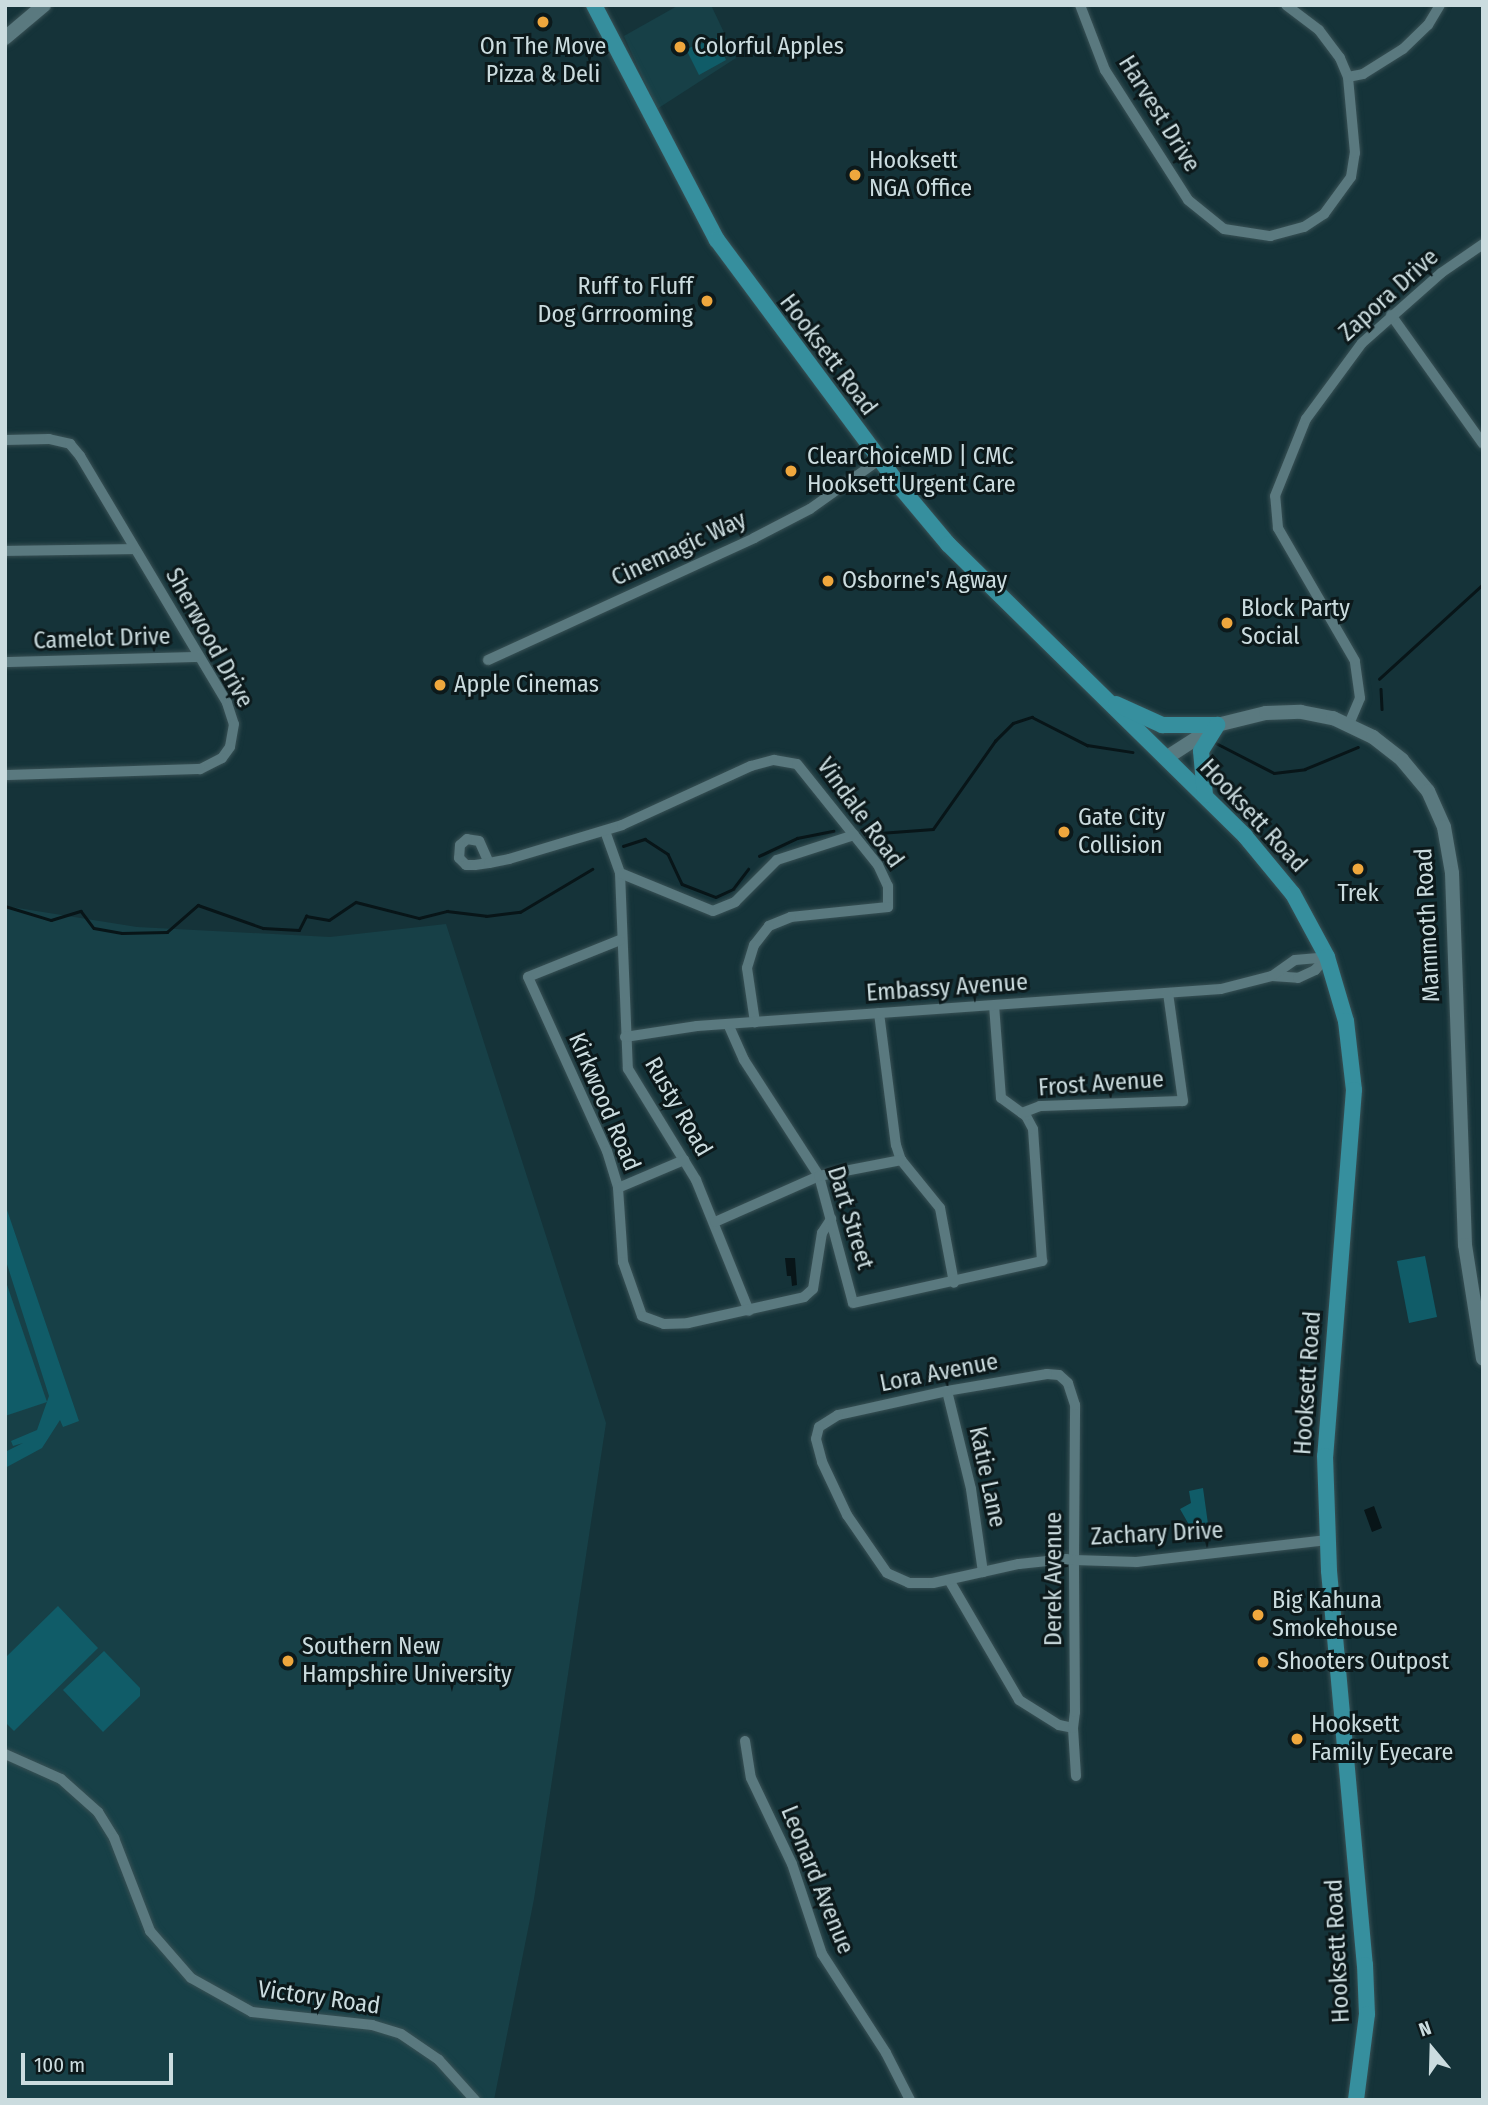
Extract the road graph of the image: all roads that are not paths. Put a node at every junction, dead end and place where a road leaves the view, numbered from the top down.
1 (44, 5) edge
2 (594, 5) edge
3 (1080, 5) edge
4 (1286, 5) edge
5 (1440, 5) edge
6 (5, 38) edge
7 (1348, 77) junction
8 (1483, 244) edge
9 (1391, 315) junction
10 (5, 440) edge
11 (1483, 444) edge
12 (879, 460) junction
13 (134, 549) junction
14 (5, 551) edge
15 (200, 657) junction
16 (488, 660) dead end
17 (5, 662) edge
18 (1106, 699) junction
19 (1349, 724) junction
20 (1217, 725) junction
21 (1166, 758) junction
22 (5, 775) edge
23 (1205, 795) junction
24 (605, 831) junction
25 (854, 835) junction
26 (489, 863) dead end
27 (620, 873) junction
28 (620, 940) junction
29 (1327, 957) junction
30 (1272, 976) junction
31 (1168, 993) junction
32 (993, 1006) junction
33 (879, 1013) junction
34 (755, 1022) junction
35 (728, 1024) junction
36 (625, 1037) junction
37 (1023, 1113) junction
38 (684, 1160) junction
39 (901, 1160) junction
40 (819, 1176) junction
41 (618, 1188) junction
42 (831, 1219) junction
43 (715, 1222) junction
44 (954, 1283) junction
45 (749, 1311) junction
46 (1483, 1359) edge
47 (1068, 1383) joint
48 (947, 1391) junction
49 (819, 1427) joint
50 (1327, 1540) junction
51 (1074, 1559) junction
52 (983, 1572) junction
53 (949, 1580) junction
54 (1073, 1728) junction
55 (745, 1741) dead end
56 (5, 1754) edge
57 (1076, 1776) dead end
58 (475, 2100) edge
59 (910, 2100) edge
60 (1356, 2100) edge

1 - 6 main road
2 - 12 main road, Hooksett Road
3 - 7 street, Harvest Drive
4 - 7 street
5 - 7 street
8 - 9 street, Zapora Drive
9 - 11 street
9 - 19 street, Zapora Drive
10 - 13 street, Sherwood Drive
12 - 16 street, Cinemagic Way
12 - 18 main road, Hooksett Road
13 - 14 street
13 - 15 street, Sherwood Drive
15 - 17 street, Camelot Drive
15 - 22 street, Sherwood Drive
18 - 20 main road
18 - 21 main road, Hooksett Road
19 - 20 main road, Mammoth Road
19 - 46 main road, Mammoth Road
20 - 21 main road, Mammoth Road
20 - 23 main road
21 - 23 main road, Hooksett Road
23 - 29 main road, Hooksett Road
24 - 25 street, Vindale Road
24 - 26 street, Vindale Road
24 - 27 street, Rusty Road
25 - 27 street
25 - 34 street, Vindale Road
27 - 28 street, Rusty Road
28 - 36 street, Rusty Road
28 - 41 street, Kirkwood Road
29 - 30 street, Embassy Avenue
29 - 30 street, Embassy Avenue
29 - 50 main road, Hooksett Road
30 - 31 street, Embassy Avenue
31 - 32 street, Embassy Avenue
31 - 37 street, Frost Avenue
32 - 33 street, Embassy Avenue
32 - 37 street
33 - 34 street, Embassy Avenue
33 - 39 street
34 - 35 street, Embassy Avenue
35 - 36 street, Embassy Avenue
35 - 40 street, Dart Street
36 - 38 street, Rusty Road
37 - 44 street
38 - 41 street
38 - 43 street, Rusty Road
39 - 40 street
39 - 44 street
40 - 42 street, Dart Street
40 - 43 street
41 - 45 street, Kirkwood Road
42 - 44 street, Dart Street
42 - 45 street
43 - 45 street, Rusty Road
47 - 48 street, Lora Avenue
47 - 51 street, Derek Avenue
48 - 49 street, Lora Avenue
48 - 52 street, Katie Lane
49 - 53 street, Zachary Drive
50 - 51 street, Zachary Drive
50 - 60 main road, Hooksett Road
51 - 52 street, Zachary Drive
51 - 54 street, Derek Avenue
52 - 53 street, Zachary Drive
53 - 54 street
54 - 57 street, Derek Avenue
55 - 59 street, Leonard Avenue
56 - 58 street, Victory Road

